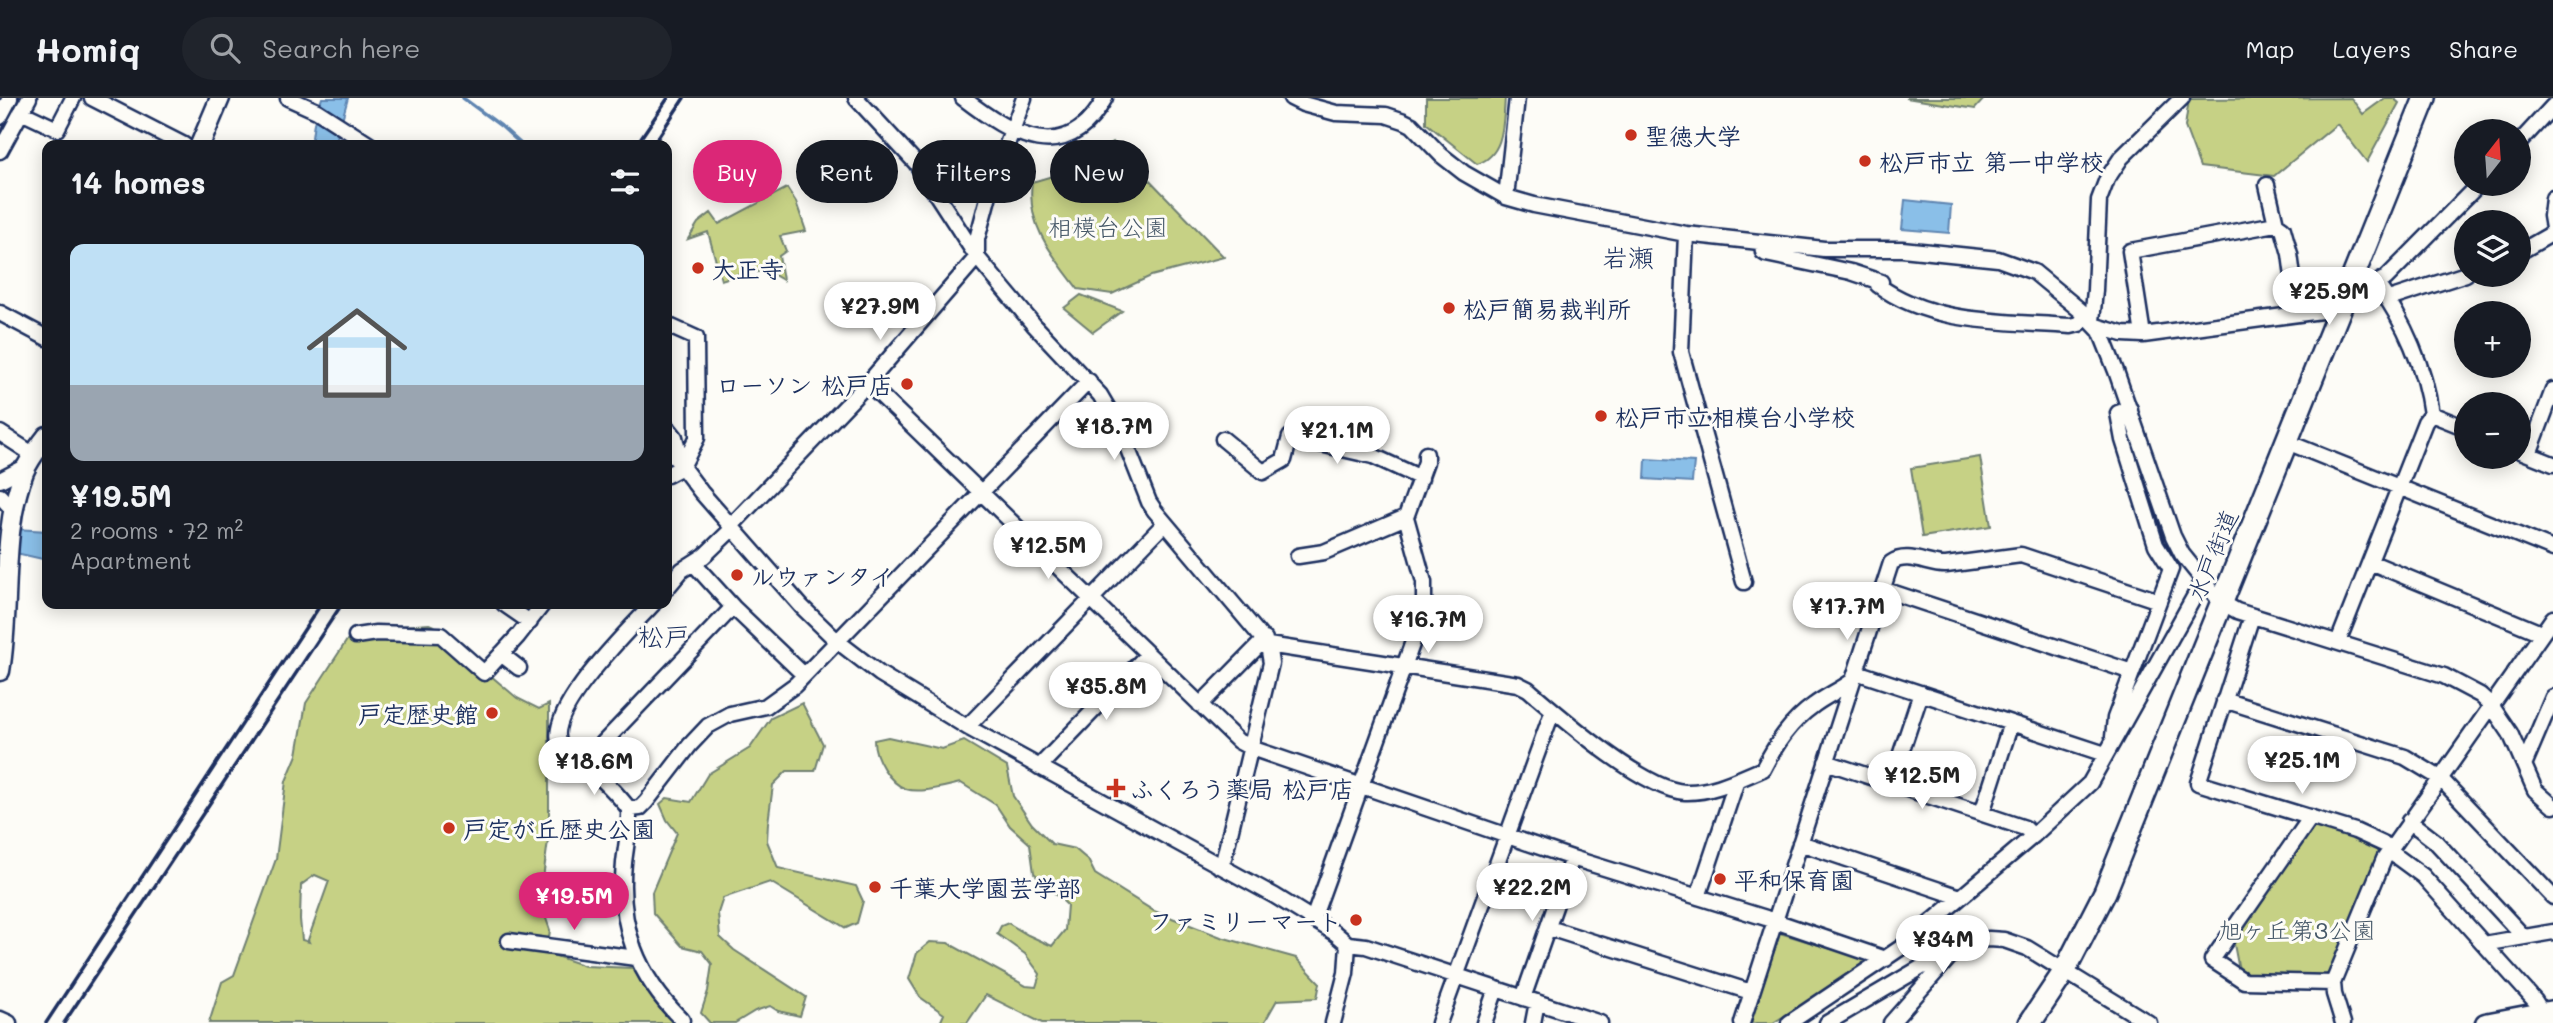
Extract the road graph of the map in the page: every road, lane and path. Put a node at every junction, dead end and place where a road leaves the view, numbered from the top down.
1 (10, 98) edge
2 (29, 98) edge
3 (73, 98) edge
4 (92, 98) edge
5 (220, 98) edge
6 (288, 98) edge
7 (856, 98) edge
8 (963, 98) edge
9 (1024, 98) edge
10 (1105, 98) edge
11 (1291, 98) edge
12 (1517, 98) edge
13 (2182, 98) edge
14 (2425, 98) edge
15 (2553, 106) edge
16 (21, 112) junction
17 (0, 117) edge
18 (1013, 130) junction
19 (2531, 130) edge
20 (174, 140) edge
21 (202, 140) edge
22 (362, 140) edge
23 (0, 151) edge
24 (2267, 185) dead end
25 (2467, 196) edge
26 (1506, 197) junction
27 (2553, 198) edge
28 (2276, 224) junction
29 (2553, 231) edge
30 (1686, 234) junction
31 (1762, 243) junction
32 (2531, 245) edge
33 (977, 257) junction
34 (2454, 278) edge
35 (2377, 284) junction
36 (2346, 297) junction
37 (2389, 299) junction
38 (0, 313) edge
39 (2298, 314) junction
40 (2092, 321) junction
41 (672, 327) edge
42 (42, 335) edge
43 (2143, 335) junction
44 (1089, 381) junction
45 (868, 383) junction
46 (2553, 390) edge
47 (2130, 409) junction
48 (2431, 414) junction
49 (2454, 423) edge
50 (0, 433) edge
51 (672, 434) edge
52 (2531, 435) edge
53 (1223, 439) dead end
54 (2287, 442) junction
55 (42, 443) edge
56 (672, 454) edge
57 (1426, 454) dead end
58 (2531, 455) edge
59 (30, 460) junction
60 (672, 463) edge
61 (2553, 464) edge
62 (682, 467) junction
63 (672, 472) edge
64 (1421, 478) junction
65 (0, 480) edge
66 (2400, 488) junction
67 (981, 492) junction
68 (0, 496) edge
69 (1406, 517) junction
70 (12, 519) junction
71 (1165, 523) junction
72 (732, 528) junction
73 (2553, 549) edge
74 (1298, 556) dead end
75 (2370, 562) junction
76 (694, 564) junction
77 (2203, 581) junction
78 (672, 582) edge
79 (1744, 582) dead end
80 (1882, 589) junction
81 (1091, 598) junction
82 (2159, 601) junction
83 (2221, 602) junction
84 (733, 607) junction
85 (511, 609) edge
86 (539, 609) edge
87 (649, 609) edge
88 (2252, 616) junction
89 (2553, 618) edge
90 (530, 622) junction
91 (2541, 633) junction
92 (356, 636) dead end
93 (837, 640) junction
94 (2338, 642) junction
95 (1268, 647) junction
96 (501, 654) junction
97 (1148, 654) junction
98 (1406, 666) junction
99 (519, 668) dead end
100 (0, 671) edge
101 (2132, 672) junction
102 (803, 674) junction
103 (1854, 676) junction
104 (1921, 692) junction
105 (2553, 696) edge
106 (2224, 700) junction
107 (1200, 705) junction
108 (2491, 705) junction
109 (1553, 710) junction
110 (2549, 721) edge
111 (2011, 723) junction
112 (967, 727) junction
113 (1251, 748) junction
114 (2109, 748) junction
115 (1826, 762) junction
116 (584, 763) junction
117 (2524, 765) junction
118 (1040, 767) junction
119 (2440, 778) junction
120 (1737, 780) junction
121 (1891, 783) junction
122 (1362, 786) junction
123 (2553, 806) edge
124 (629, 809) junction
125 (1982, 813) junction
126 (2311, 817) junction
127 (2410, 821) junction
128 (1506, 835) junction
129 (2033, 836) junction
130 (1800, 843) junction
131 (2390, 849) junction
132 (1572, 858) junction
133 (1219, 866) junction
134 (1698, 897) junction
135 (1960, 897) junction
136 (2553, 897) edge
137 (1313, 919) junction
138 (1774, 921) junction
139 (1549, 928) junction
140 (2553, 932) edge
141 (2522, 936) junction
142 (509, 941) dead end
143 (1348, 944) junction
144 (1961, 944) junction
145 (2484, 944) junction
146 (636, 958) junction
147 (1886, 959) junction
148 (2064, 972) junction
149 (1456, 976) junction
150 (2333, 983) junction
151 (1496, 989) junction
152 (1751, 992) junction
153 (1530, 1000) junction
154 (2548, 1015) edge
155 (0, 1019) edge
156 (682, 1020) dead end
157 (9, 1023) edge
158 (1333, 1023) edge
159 (1439, 1023) edge
160 (1484, 1023) edge
161 (1533, 1023) edge
162 (1600, 1023) edge
163 (1742, 1023) edge
164 (1789, 1023) edge
165 (1826, 1023) edge
166 (1891, 1023) edge
167 (2030, 1023) edge
168 (2149, 1023) edge
169 (2343, 1023) edge
170 (2485, 1023) edge

1 - 17 street
2 - 16 street
3 - 16 street
4 - 20 street
5 - 21 main road
6 - 22 street
7 - 33 street
8 - 18 street
9 - 18 street
10 - 18 street
11 - 26 street
12 - 26 street
13 - 40 street
14 - 36 highway, 水戸街道
15 - 19 street
16 - 23 street
18 - 33 street
24 - 28 street
25 - 35 street
26 - 30 street
27 - 29 street
28 - 39 street
28 - 43 street
29 - 32 street
30 - 31 street
30 - 79 street
31 - 40 street
31 - 40 street
33 - 44 street
33 - 45 street
34 - 37 street
35 - 36 street
35 - 37 street
36 - 39 street
36 - 54 highway, 水戸街道
37 - 48 street
38 - 42 street
39 - 43 street
40 - 43 street
40 - 47 street
41 - 62 street
44 - 67 street
44 - 71 street
45 - 67 street
45 - 72 street
46 - 52 street
47 - 77 street
47 - 82 street
48 - 49 street
48 - 66 street
50 - 59 street
51 - 62 street
53 - 64 street
54 - 66 street
54 - 83 highway, 水戸街道
55 - 59 main road
56 - 62 street
57 - 64 street
58 - 61 street
59 - 65 street
59 - 70 main road
60 - 62 street
62 - 63 street
62 - 72 street
64 - 69 street
66 - 73 street
66 - 75 street
67 - 81 street
67 - 93 street
68 - 70 street
69 - 74 street
69 - 98 street
70 - 100 main road
71 - 81 street
71 - 95 street
72 - 76 street
72 - 93 street
75 - 91 street
75 - 94 street
76 - 78 street
76 - 84 street
77 - 83 street
77 - 114 street
80 - 82 street
80 - 101 street
80 - 103 street
81 - 97 street
81 - 112 street
82 - 101 street
83 - 88 street
83 - 148 highway, 水戸街道
84 - 102 street
84 - 116 street
85 - 90 street
86 - 90 street
87 - 116 street
88 - 94 street
88 - 106 street
89 - 91 street
90 - 96 street
91 - 108 street
92 - 96 street
93 - 102 street
93 - 112 street
94 - 108 street
95 - 98 street
95 - 107 street
95 - 113 street
96 - 99 street
97 - 107 street
97 - 118 street
98 - 109 street
98 - 122 street
101 - 114 street
102 - 124 street
103 - 104 street
103 - 115 street
103 - 120 street
104 - 111 street
104 - 121 street
105 - 110 street
106 - 119 street
106 - 126 street
107 - 113 street
108 - 117 street
108 - 119 street
109 - 120 street
109 - 128 street
110 - 117 street
111 - 114 street
111 - 125 street
112 - 118 street
113 - 122 street
113 - 133 street
114 - 129 street
115 - 121 street
115 - 130 street
116 - 124 street
117 - 123 street
118 - 133 street
119 - 127 street
119 - 136 street
120 - 134 street
121 - 125 street
122 - 128 street
122 - 137 street
124 - 146 street
125 - 129 street
126 - 131 street
126 - 150 street
127 - 131 street
127 - 141 street
128 - 132 street
128 - 149 street
129 - 135 street
130 - 135 street
130 - 138 street
131 - 145 street
131 - 150 street
132 - 134 street
132 - 139 street
133 - 137 street
134 - 138 street
135 - 147 street
137 - 143 street
138 - 147 street
138 - 152 street
139 - 152 street
139 - 153 street
140 - 141 street
141 - 145 street
142 - 146 street
143 - 149 street
143 - 158 street
144 - 148 street
144 - 165 street
144 - 166 street
145 - 154 street
146 - 156 street
147 - 164 street
148 - 167 highway, 水戸街道
148 - 168 street
149 - 151 street
149 - 159 street
150 - 169 street
151 - 153 street
151 - 160 street
152 - 163 street
153 - 161 street
153 - 162 street
154 - 170 main road
155 - 157 street

